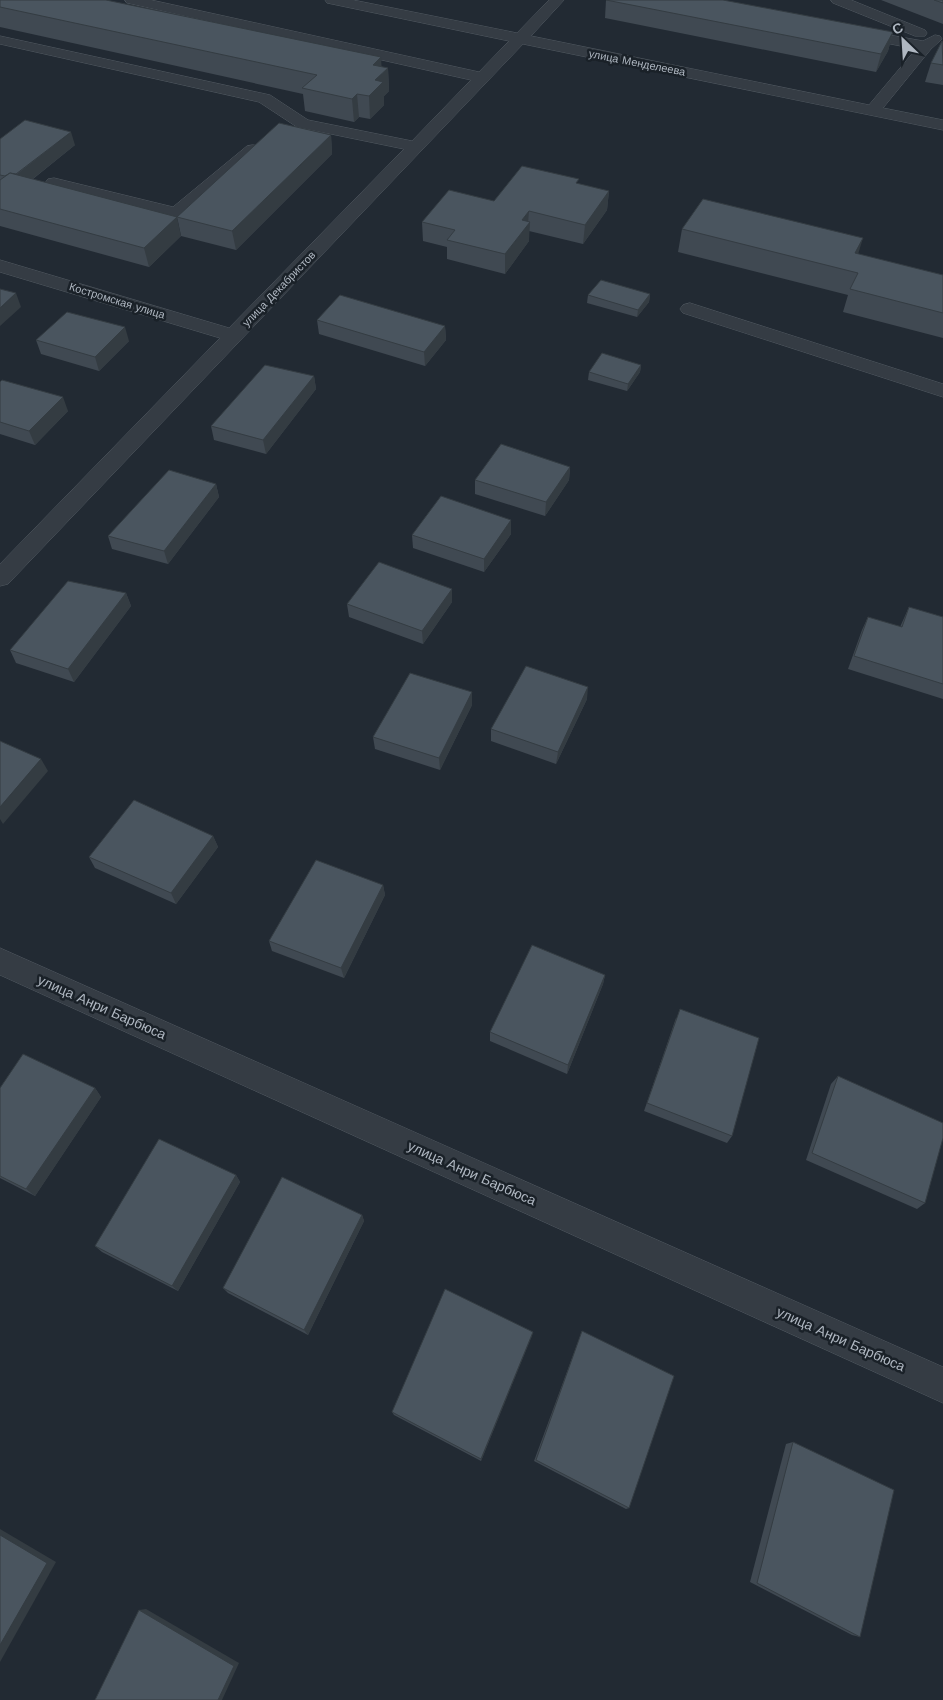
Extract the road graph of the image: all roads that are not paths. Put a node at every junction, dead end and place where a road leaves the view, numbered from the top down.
1 (132, 0) edge
2 (332, 0) edge
3 (557, 0) edge
4 (838, 0) edge
5 (352, 2) edge
6 (838, 30) edge
7 (520, 39) junction
8 (0, 40) edge
9 (934, 42) edge
10 (483, 78) junction
11 (872, 110) junction
12 (292, 117) junction
13 (943, 125) edge
14 (278, 129) edge
15 (263, 141) edge
16 (417, 147) junction
17 (54, 183) edge
18 (0, 266) edge
19 (690, 309) dead end
20 (234, 336) junction
21 (943, 391) edge
22 (0, 578) edge
23 (0, 961) edge
24 (943, 1385) edge

1 - 10 street
2 - 5 street, улица Менделеева
3 - 7 street, улица Декабристов
4 - 9 street
5 - 7 street, улица Менделеева
6 - 9 street
7 - 10 street, улица Декабристов
7 - 11 street, улица Менделеева
8 - 12 street
9 - 11 street
10 - 16 street, улица Декабристов
11 - 13 street, улица Менделеева
12 - 14 street
12 - 16 street
15 - 17 street
16 - 20 street, улица Декабристов
18 - 20 street, Костромская улица
19 - 21 street
20 - 22 street, улица Декабристов
23 - 24 street, улица Анри Барбюса

